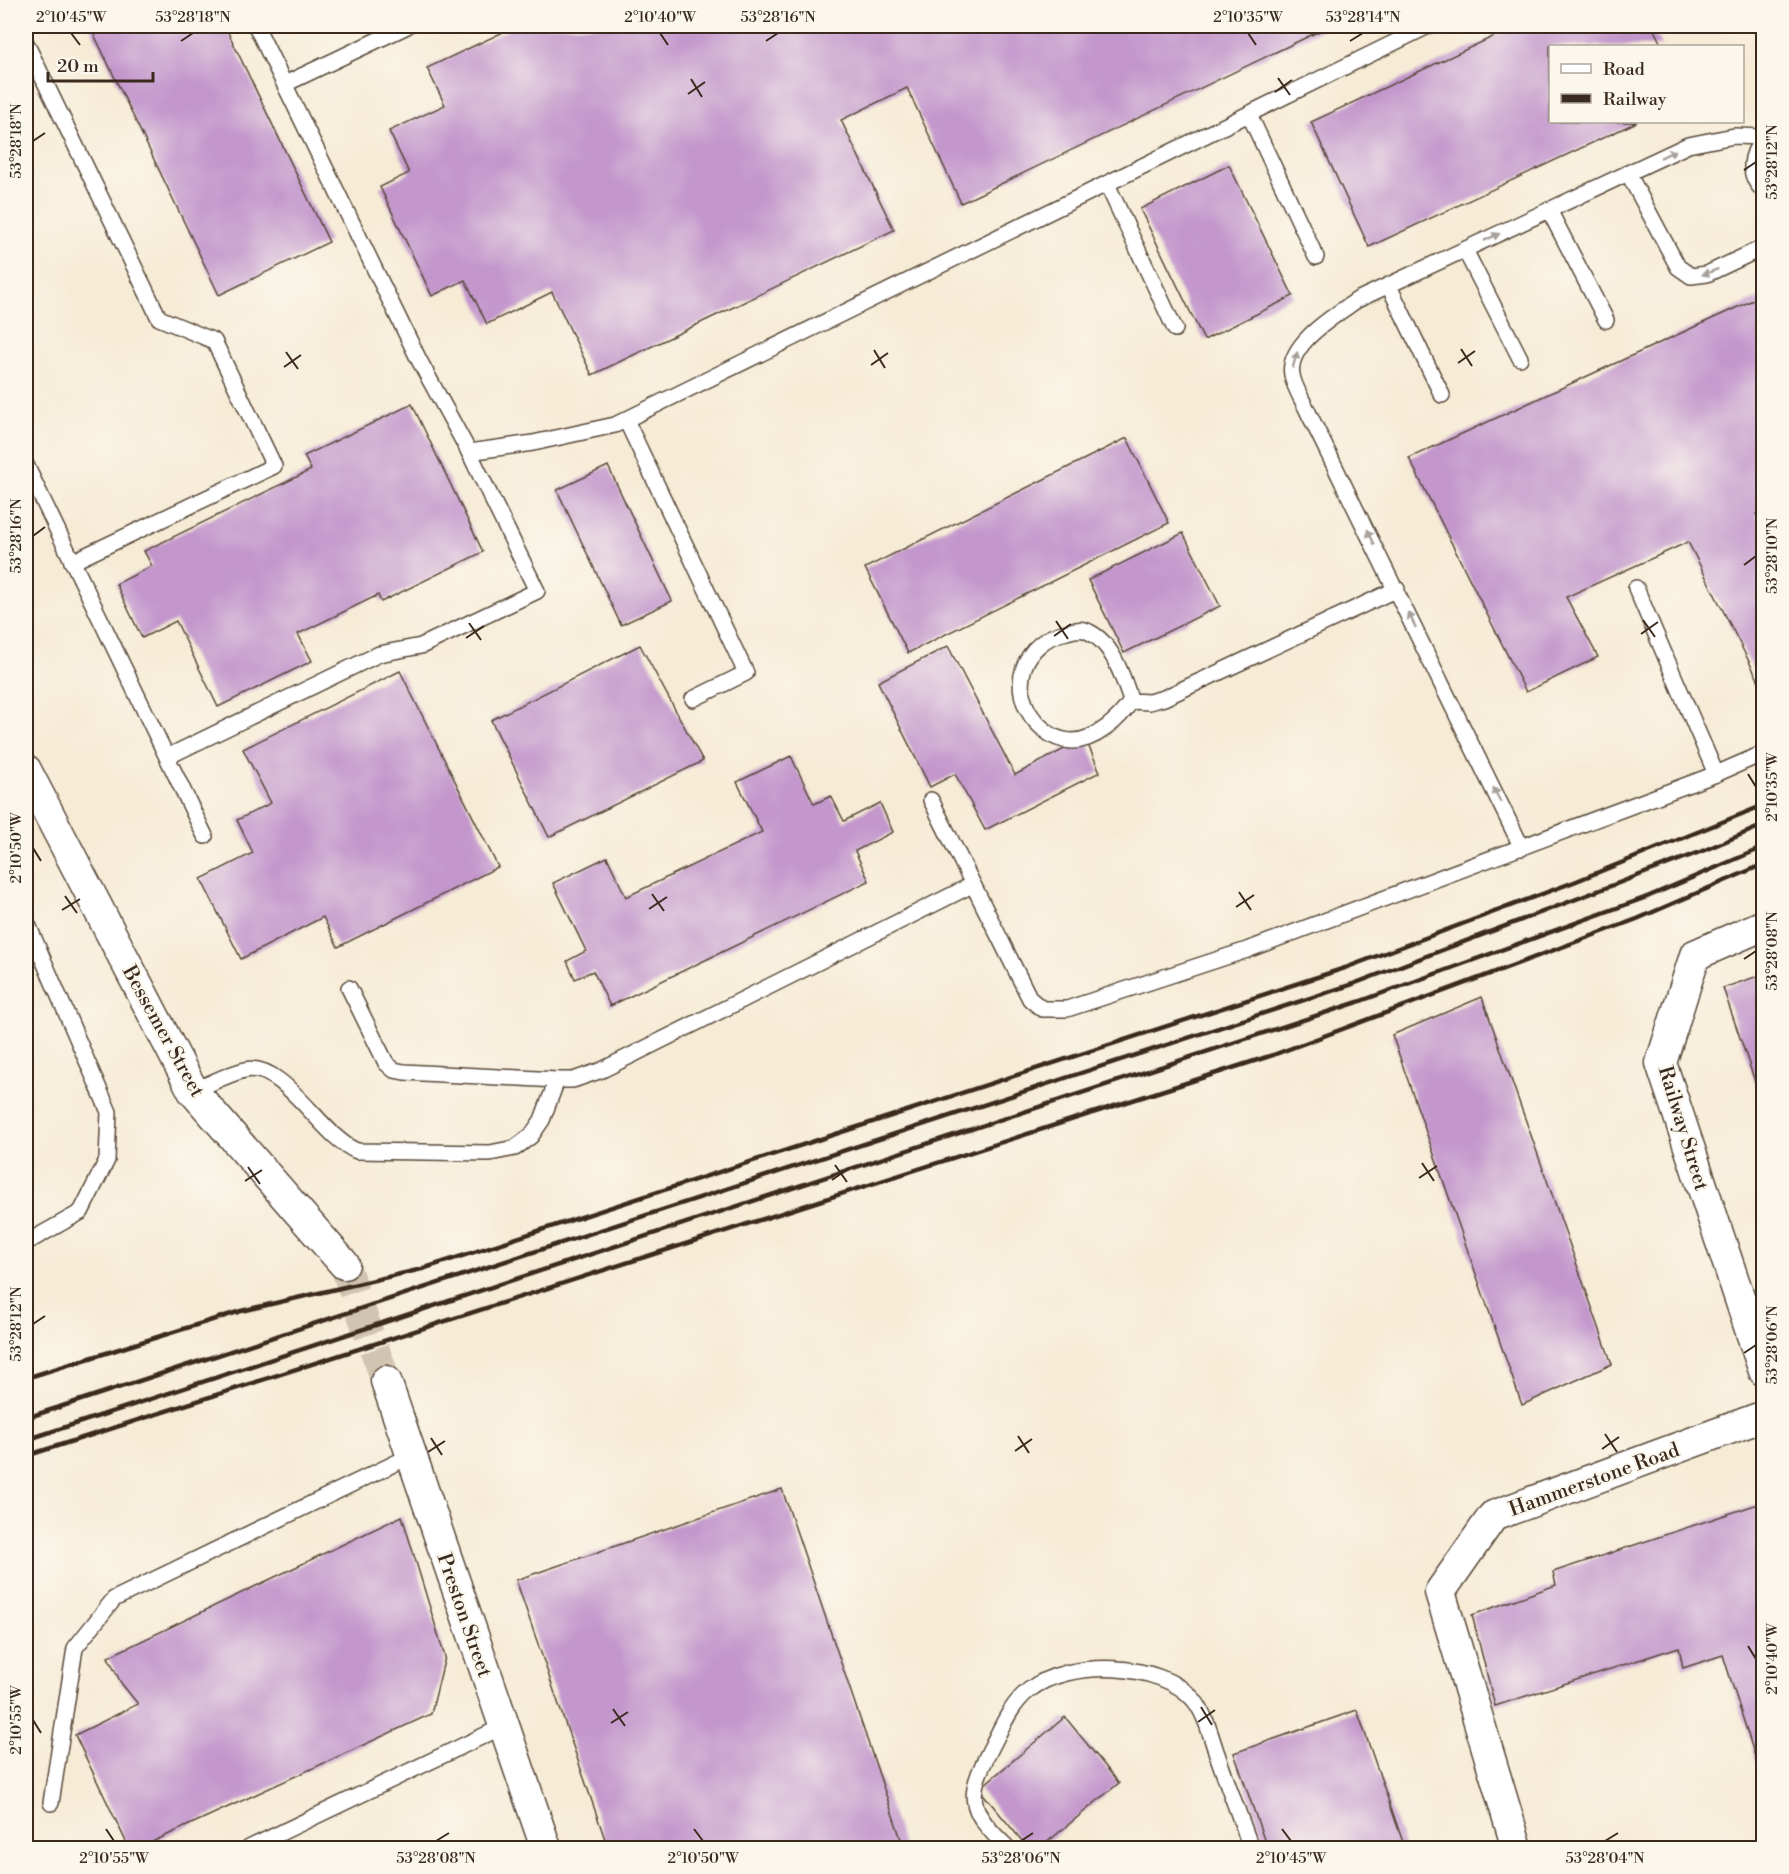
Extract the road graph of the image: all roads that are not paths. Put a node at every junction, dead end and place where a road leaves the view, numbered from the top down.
1 (256, 26) edge
2 (407, 26) edge
3 (1428, 26) edge
4 (26, 43) edge
5 (285, 84) junction
6 (1249, 114) junction
7 (1764, 138) edge
8 (1628, 174) junction
9 (1107, 184) junction
10 (1764, 191) edge
11 (1549, 210) junction
12 (1764, 248) edge
13 (1465, 250) junction
14 (1316, 257) dead end
15 (1389, 285) junction
16 (1606, 320) dead end
17 (1175, 329) dead end
18 (1520, 358) dead end
19 (1442, 395) dead end
20 (626, 420) junction
21 (469, 452) junction
22 (26, 465) edge
23 (72, 562) junction
24 (1636, 588) dead end
25 (1397, 589) junction
26 (693, 699) dead end
27 (1131, 701) junction
28 (1764, 753) edge
29 (167, 758) junction
30 (26, 770) edge
31 (1716, 774) junction
32 (931, 800) dead end
33 (205, 836) dead end
34 (1522, 848) junction
35 (972, 885) junction
36 (26, 920) edge
37 (1764, 925) edge
38 (349, 988) dead end
39 (557, 1080) junction
40 (193, 1091) junction
41 (26, 1240) edge
42 (344, 1264) tunnel mouth
43 (1764, 1371) edge
44 (386, 1381) tunnel mouth
45 (1764, 1416) edge
46 (410, 1456) junction
47 (504, 1726) junction
48 (51, 1803) dead end
49 (249, 1848) edge
50 (546, 1848) edge
51 (1008, 1848) edge
52 (1251, 1848) edge
53 (1517, 1848) edge

1 - 5 lane
2 - 5 lane
3 - 6 lane
4 - 23 lane
5 - 21 lane
6 - 9 lane
6 - 14 lane
8 -> 7 lane
7 - 10 lane
8 - 11 lane
12 -> 8 lane
9 - 17 lane
9 - 20 lane
13 -> 11 lane
11 - 16 lane
13 - 15 lane
13 - 18 lane
15 - 19 lane
25 -> 15 lane
20 - 21 lane
20 - 26 lane
21 - 29 lane
22 - 23 lane
23 - 29 lane
24 - 31 lane
25 - 27 lane
34 -> 25 lane
27 - 27 lane
28 - 31 lane
29 - 33 lane
30 - 40 street, Bessemer Street
31 - 34 lane
32 - 35 lane
34 - 35 lane
35 - 39 lane
36 - 41 lane
37 - 43 street, Railway Street
38 - 39 lane
39 - 40 lane
40 - 42 street, Bessemer Street
44 - 46 street, Preston Street
45 - 53 street, Hammerstone Road
46 - 47 street, Preston Street
46 - 48 lane
47 - 49 lane
47 - 50 street, Preston Street
51 - 52 lane

